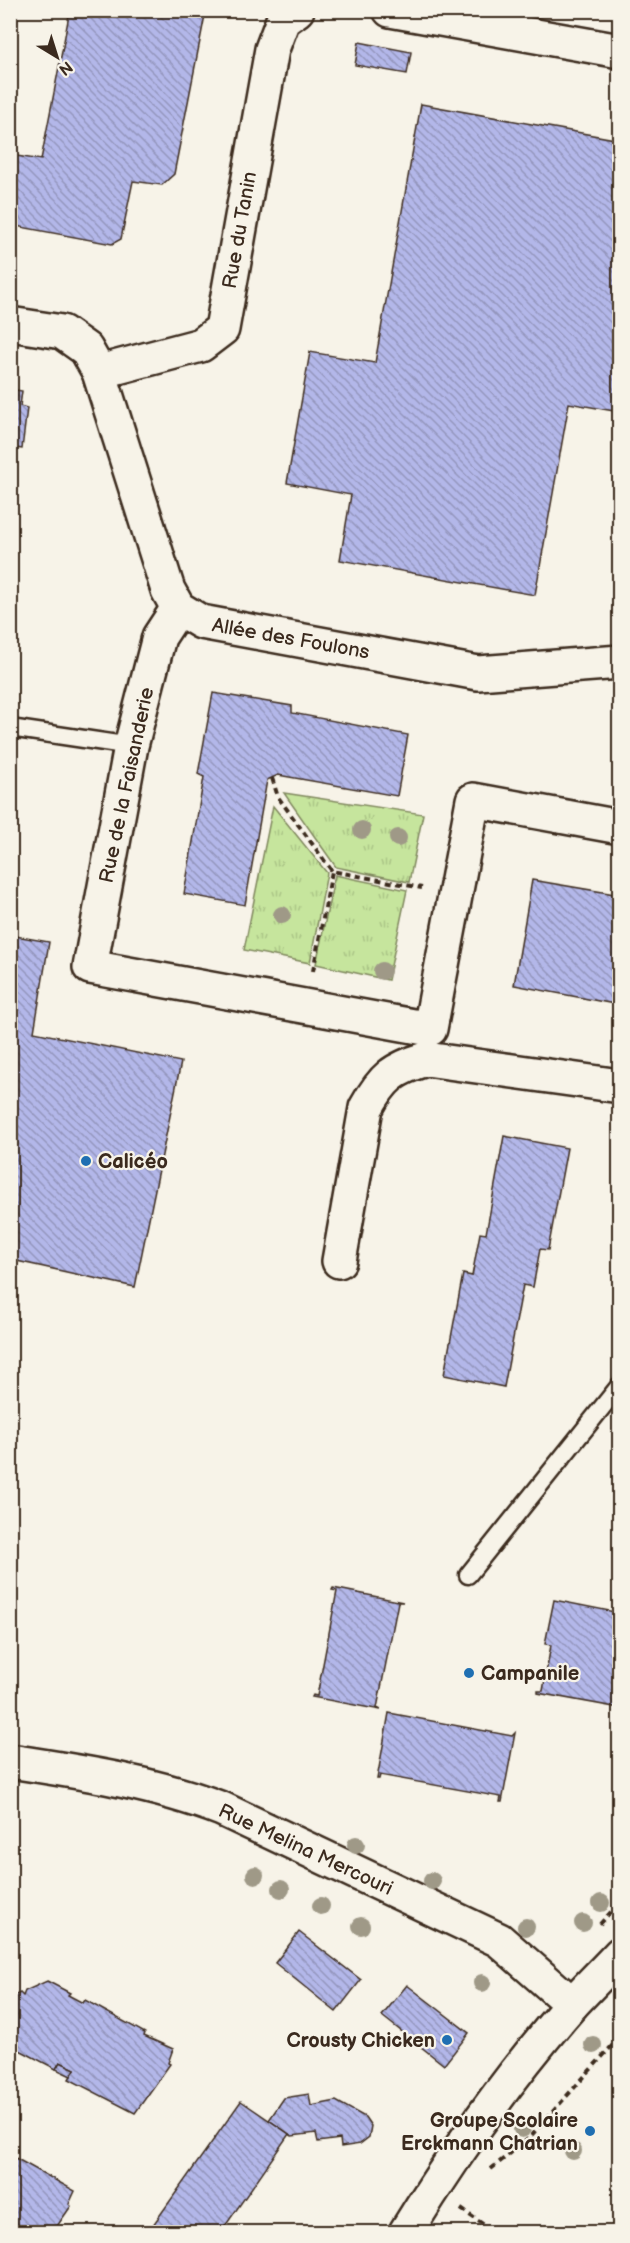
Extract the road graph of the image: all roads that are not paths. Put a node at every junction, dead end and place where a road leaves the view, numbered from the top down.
1 (297, 10) edge
2 (390, 10) edge
3 (620, 51) edge
4 (10, 324) edge
5 (99, 372) junction
6 (178, 608) junction
7 (620, 662) edge
8 (10, 728) edge
9 (131, 746) junction
10 (620, 827) edge
11 (428, 1044) junction
12 (620, 1086) edge
13 (339, 1261) dead end
14 (620, 1385) edge
15 (468, 1575) dead end
16 (10, 1761) edge
17 (620, 1954) edge
18 (572, 2004) junction
19 (406, 2232) edge

1 - 5 street, Rue du Tanin
2 - 3 street
4 - 5 street
5 - 6 street
6 - 7 street, Allée des Foulons
6 - 9 street, Rue de la Faisanderie
8 - 9 lane
9 - 11 street, Rue de la Faisanderie
10 - 11 street
11 - 12 street
11 - 13 street
14 - 15 lane
16 - 18 street, Rue Melina Mercouri
17 - 18 street
18 - 19 street

